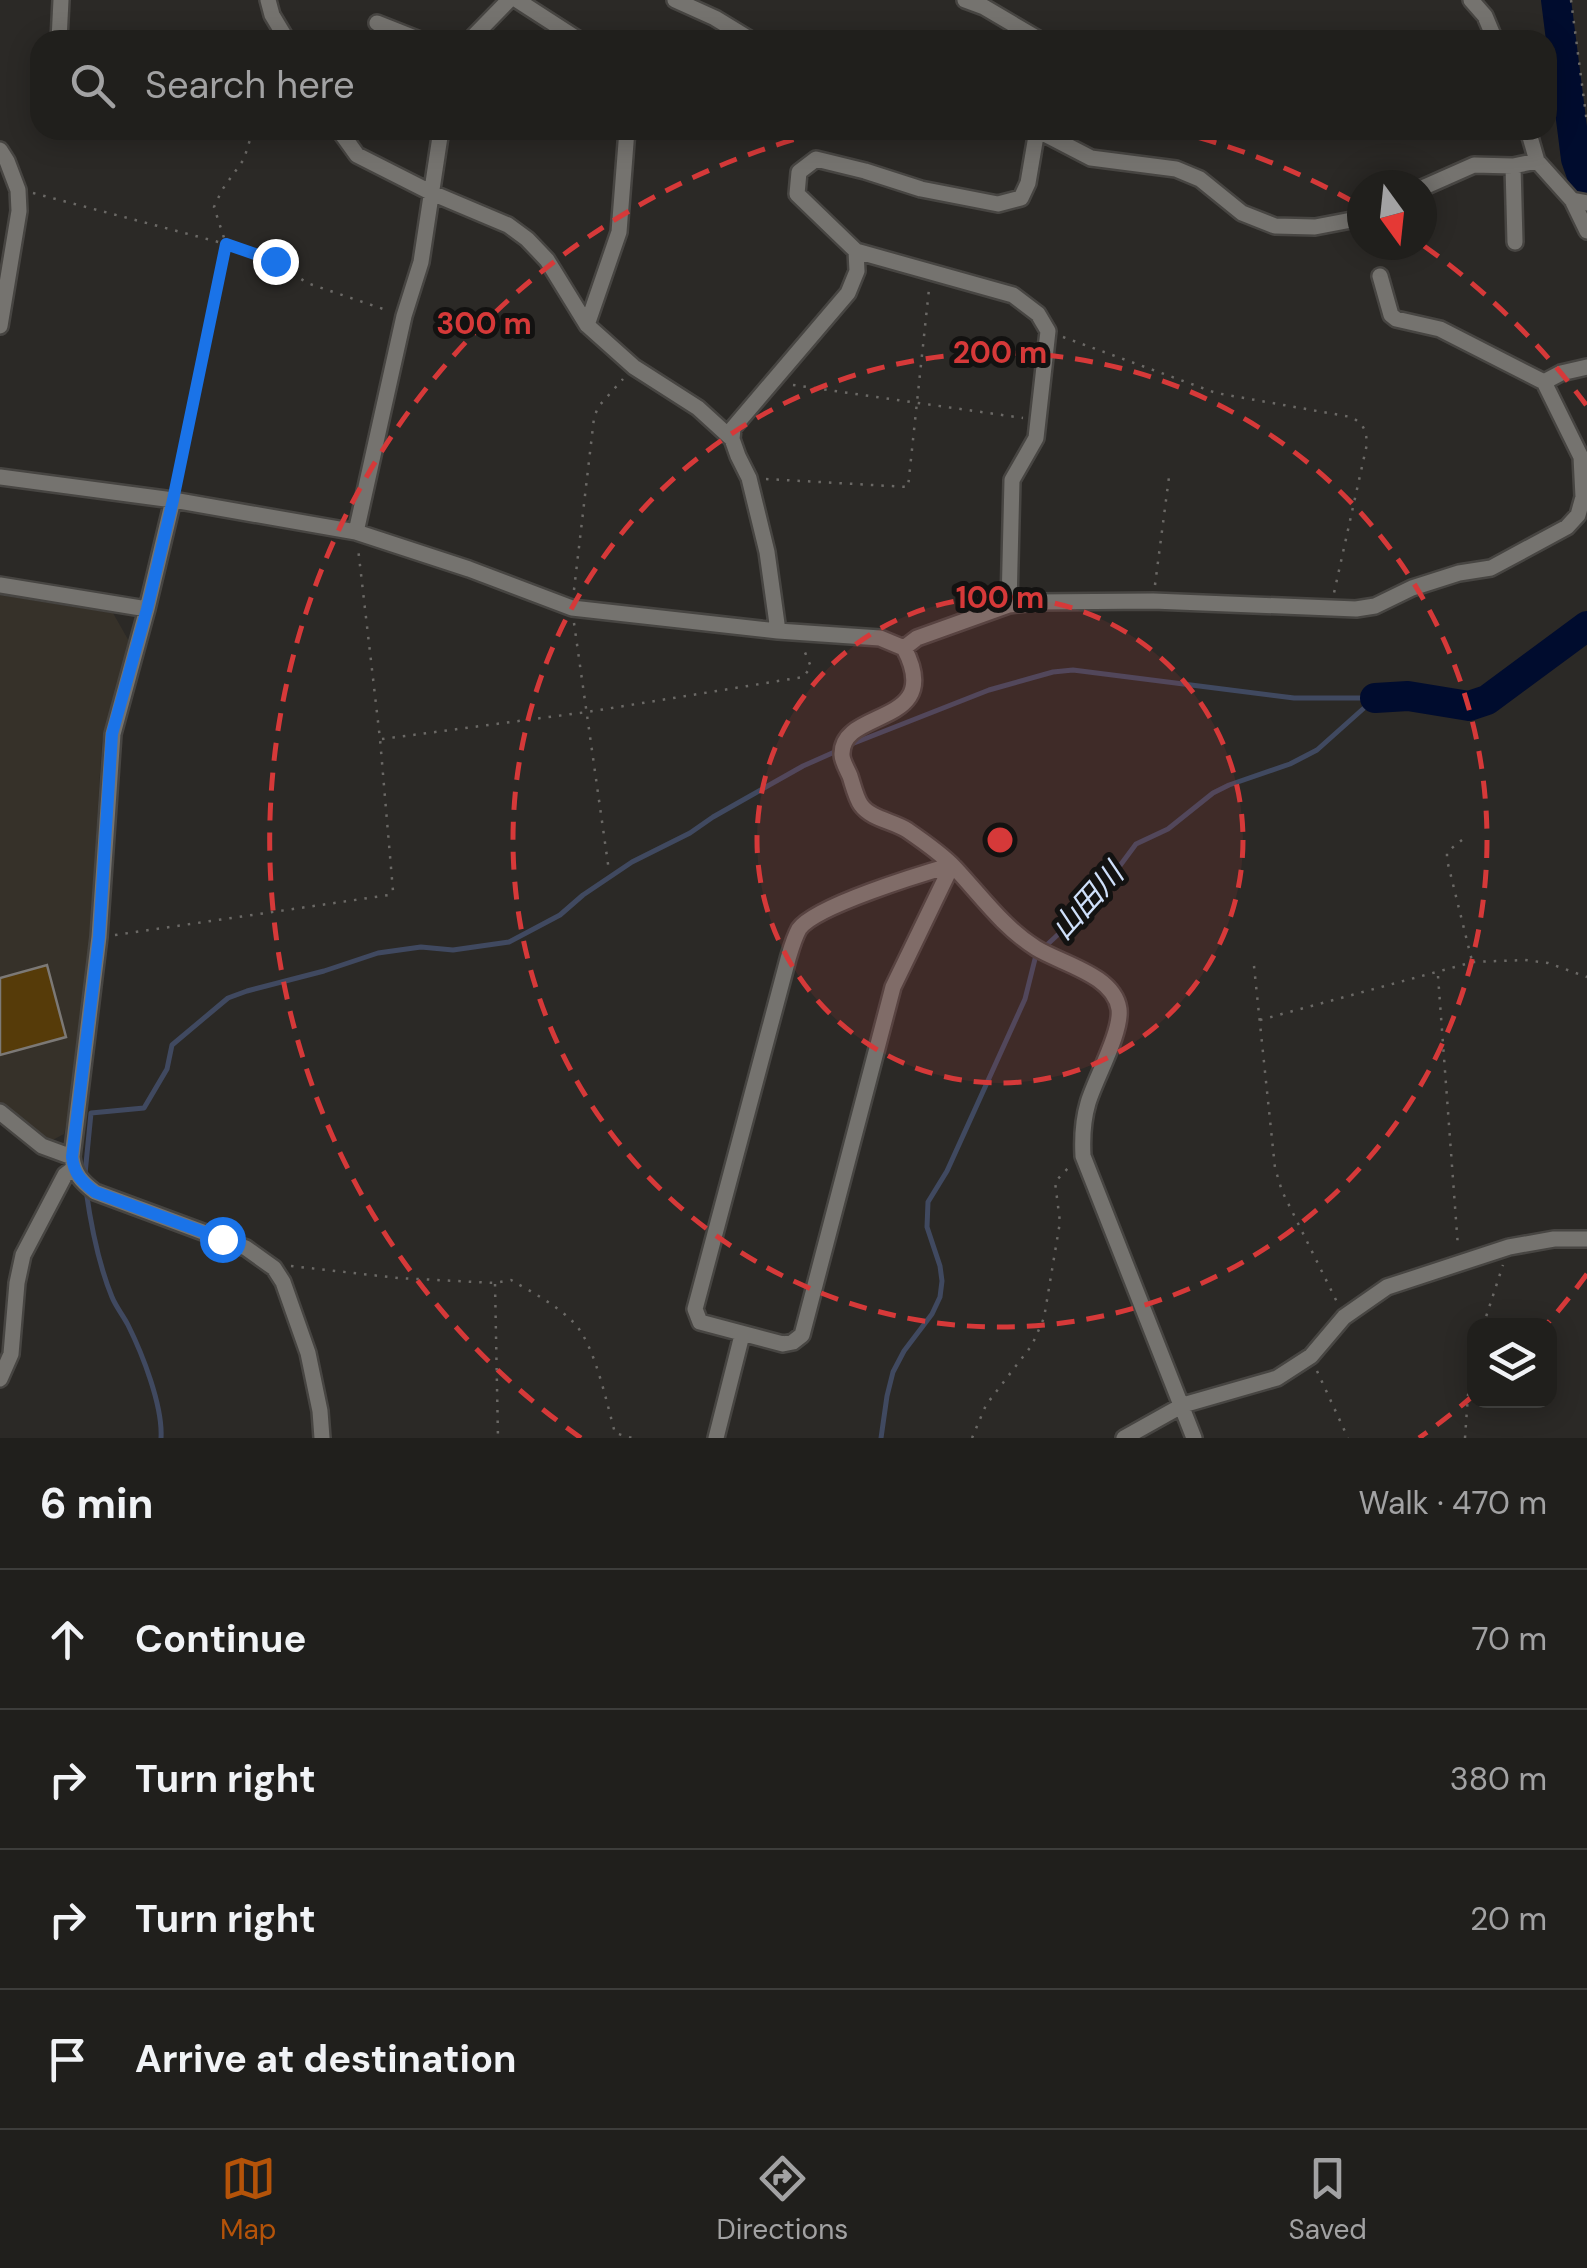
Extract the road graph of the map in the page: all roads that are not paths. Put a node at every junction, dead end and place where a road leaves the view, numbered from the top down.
1 (61, 0) edge
2 (268, 0) edge
3 (508, 0) edge
4 (517, 0) edge
5 (674, 0) edge
6 (965, 0) edge
7 (1472, 0) edge
8 (984, 4) edge
9 (377, 23) dead end
10 (59, 30) edge
11 (281, 30) edge
12 (395, 30) edge
13 (480, 30) edge
14 (563, 30) edge
15 (735, 30) edge
16 (1024, 30) edge
17 (1491, 30) edge
18 (346, 140) edge
19 (440, 140) edge
20 (625, 140) edge
21 (1035, 140) edge
22 (1056, 140) edge
23 (1531, 140) edge
24 (0, 150) edge
25 (1536, 161) junction
26 (1513, 166) junction
27 (1437, 182) edge
28 (432, 193) junction
29 (1577, 201) edge
30 (1347, 221) edge
31 (1587, 231) edge
32 (1516, 242) dead end
33 (856, 251) junction
34 (1380, 276) dead end
35 (4, 279) edge
36 (588, 324) junction
37 (0, 326) edge
38 (1587, 368) edge
39 (1544, 382) junction
40 (732, 439) junction
41 (0, 477) edge
42 (173, 500) junction
43 (356, 532) junction
44 (0, 585) edge
45 (1009, 605) junction
46 (147, 609) junction
47 (778, 631) junction
48 (904, 648) junction
49 (952, 864) junction
50 (0, 1112) edge
51 (76, 1169) junction
52 (1587, 1239) edge
53 (742, 1334) junction
54 (0, 1379) edge
55 (1183, 1405) junction
56 (322, 1438) edge
57 (716, 1438) edge
58 (1124, 1438) edge
59 (1194, 1438) edge

1 - 10 street
2 - 11 street
3 - 13 street
4 - 14 street
5 - 15 street
6 - 8 street
7 - 17 street
8 - 16 street
9 - 12 street
18 - 28 street
19 - 28 street
20 - 36 street
21 - 33 street
22 - 30 street
23 - 25 street
24 - 35 street
25 - 26 street
25 - 29 street
26 - 27 street
26 - 32 street
28 - 36 street
28 - 43 street
29 - 31 street
33 - 40 street
33 - 45 street
34 - 39 street
35 - 37 street
36 - 40 street
38 - 39 street
39 - 45 street
40 - 47 street
41 - 42 street
42 - 43 street
42 - 46 street
43 - 47 street
44 - 46 street
45 - 48 street
46 - 51 street
47 - 48 street
48 - 49 street
49 - 53 street
49 - 53 street
49 - 55 street
50 - 51 street
51 - 54 street
51 - 56 street
52 - 55 street
53 - 57 street
55 - 58 street
55 - 59 street

